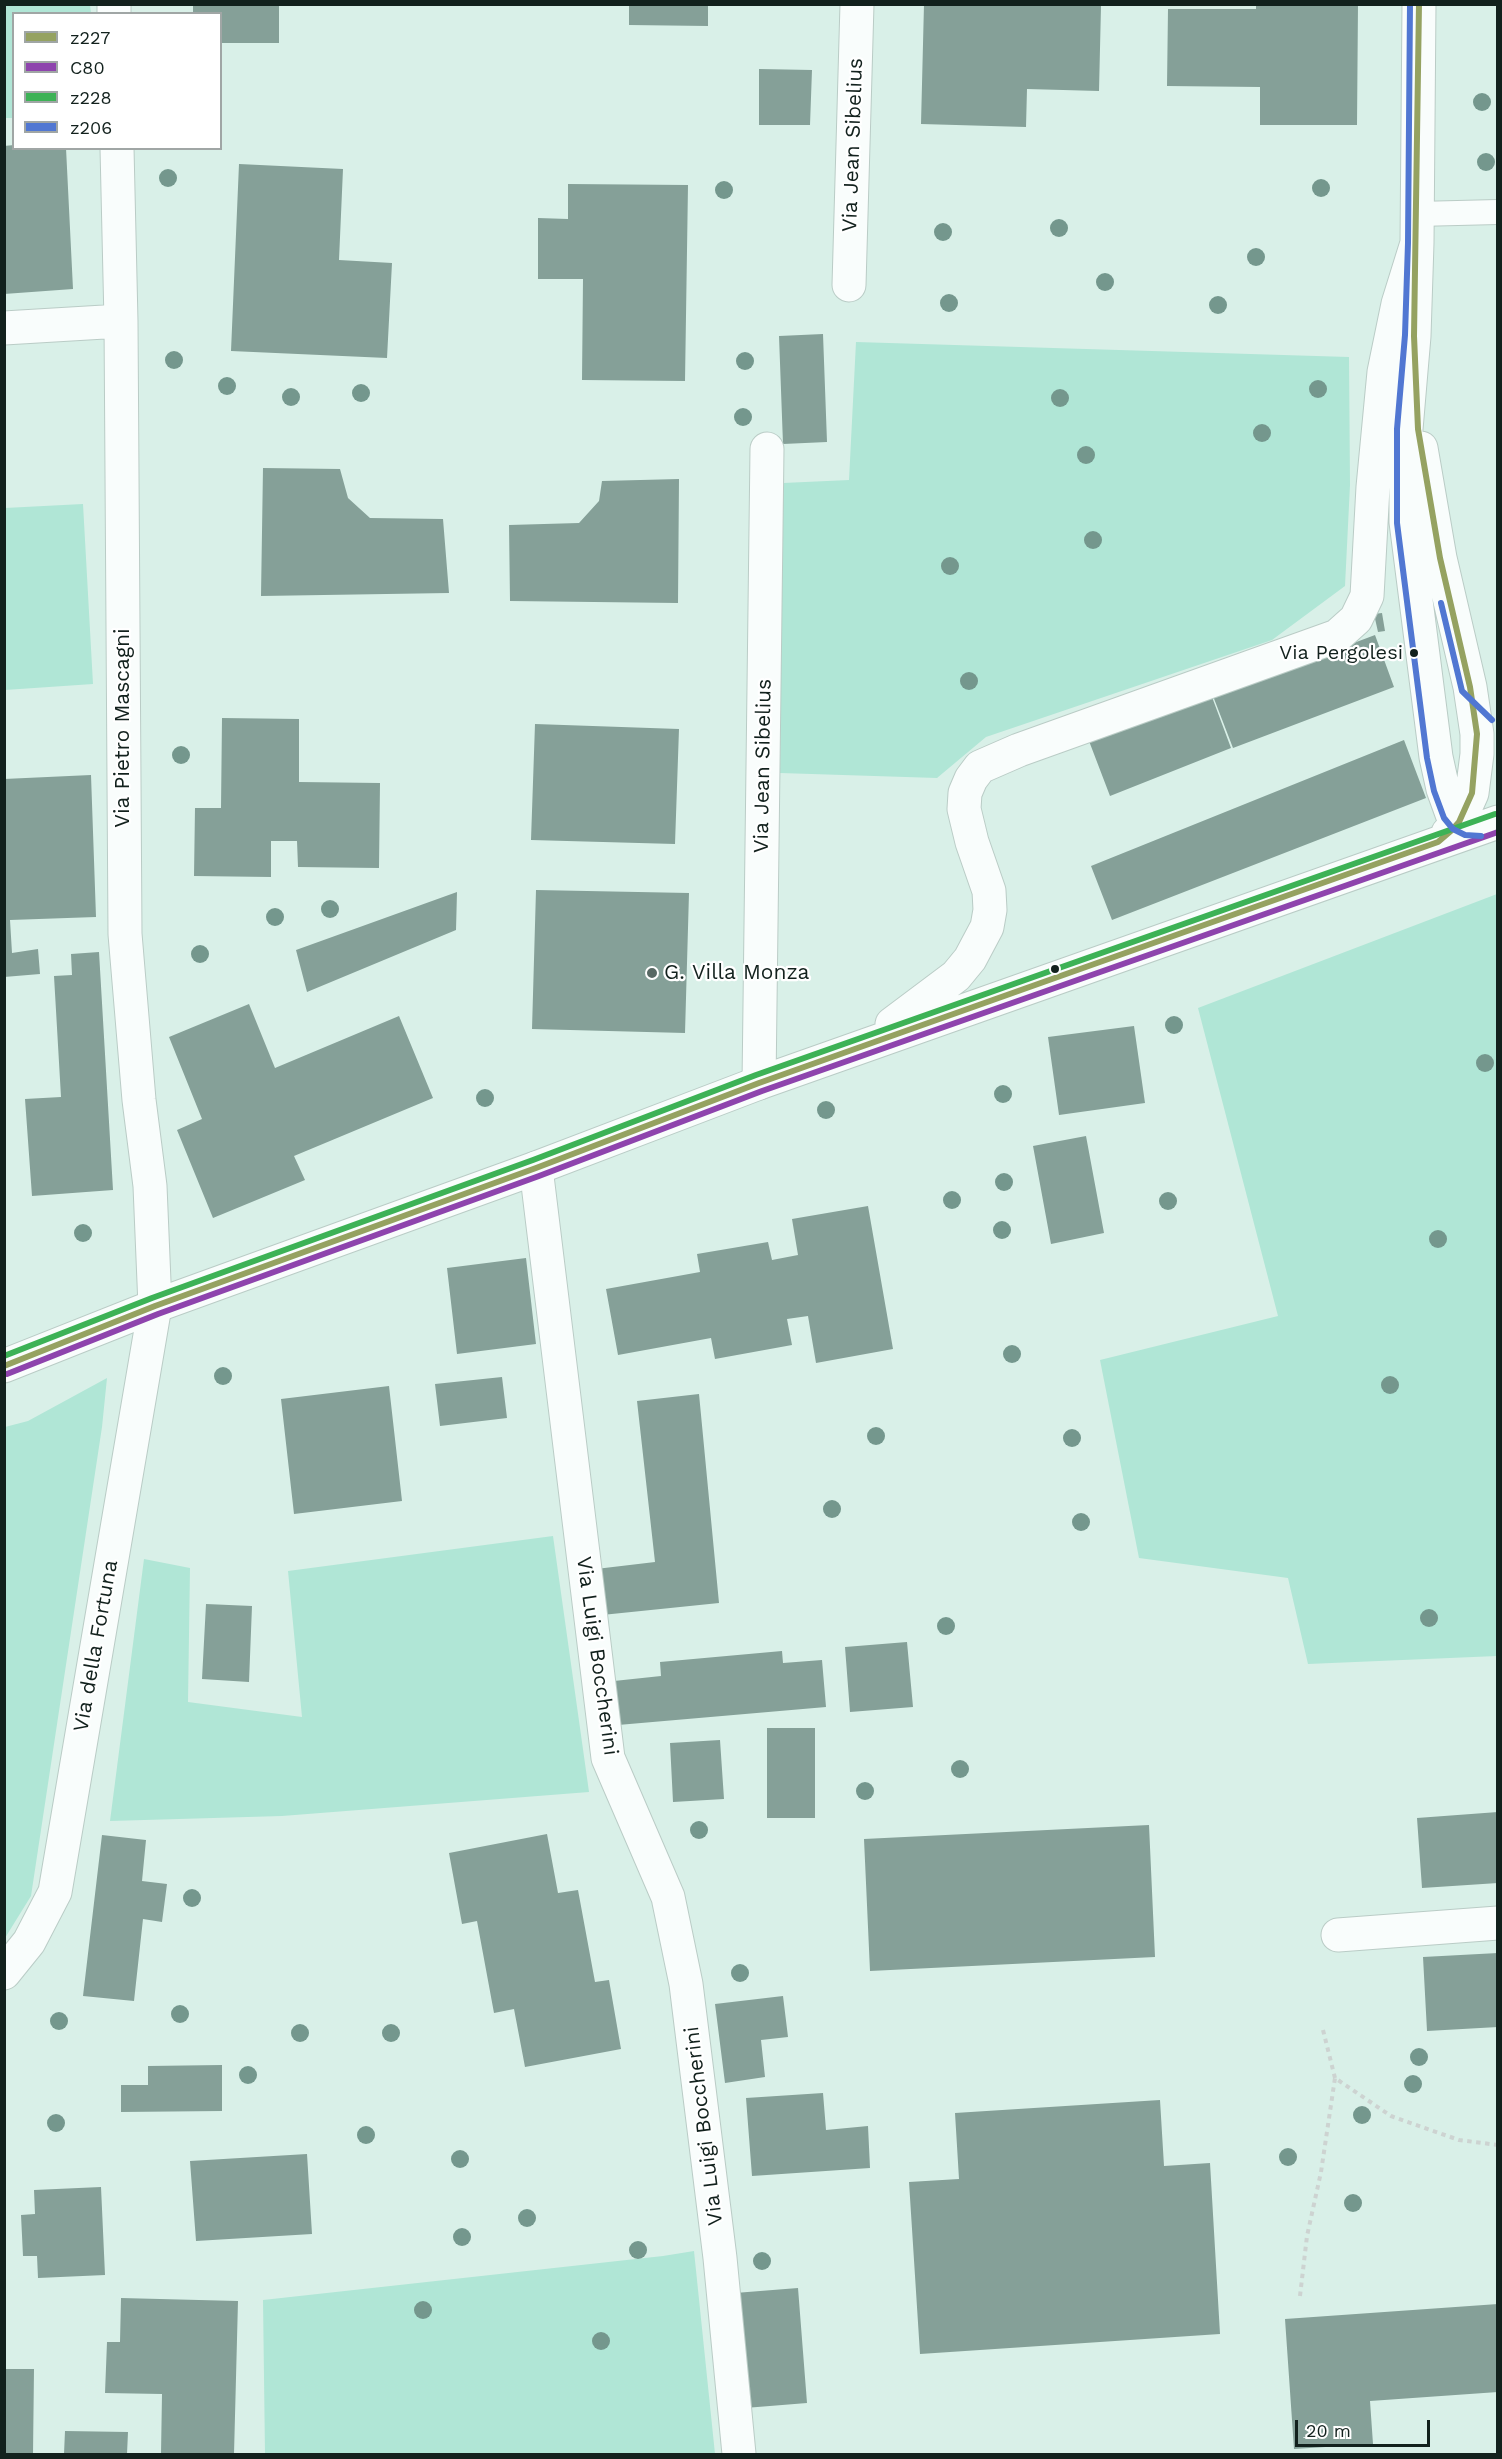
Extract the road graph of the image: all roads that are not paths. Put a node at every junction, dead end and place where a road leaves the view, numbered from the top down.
1 (857, 4) edge
2 (1419, 4) edge
3 (117, 150) edge
4 (1497, 212) edge
5 (1417, 229) junction
6 (849, 285) dead end
7 (121, 321) junction
8 (4, 328) edge
9 (1414, 336) junction
10 (767, 449) dead end
11 (1470, 687) junction
12 (1497, 714) edge
13 (1469, 828) edge
14 (855, 1049) junction
15 (759, 1083) junction
16 (536, 1168) junction
17 (155, 1306) junction
18 (4, 1366) edge
19 (1497, 1923) edge
20 (1338, 1935) dead end
21 (4, 1973) edge
22 (739, 2454) edge

1 - 6 street, Via Jean Sibelius
2 - 5 street
3 - 7 street, Via Pietro Mascagni
4 - 5 lane
5 - 9 street
5 - 14 street
7 - 8 street
7 - 17 street, Via Pietro Mascagni
9 - 11 street
9 - 13 street
10 - 15 street, Via Jean Sibelius
11 - 12 street
11 - 13 street
13 - 14 street
14 - 15 street
15 - 16 street
16 - 17 street
16 - 22 street, Via Luigi Boccherini
17 - 18 street
17 - 21 street, Via della Fortuna
19 - 20 street

